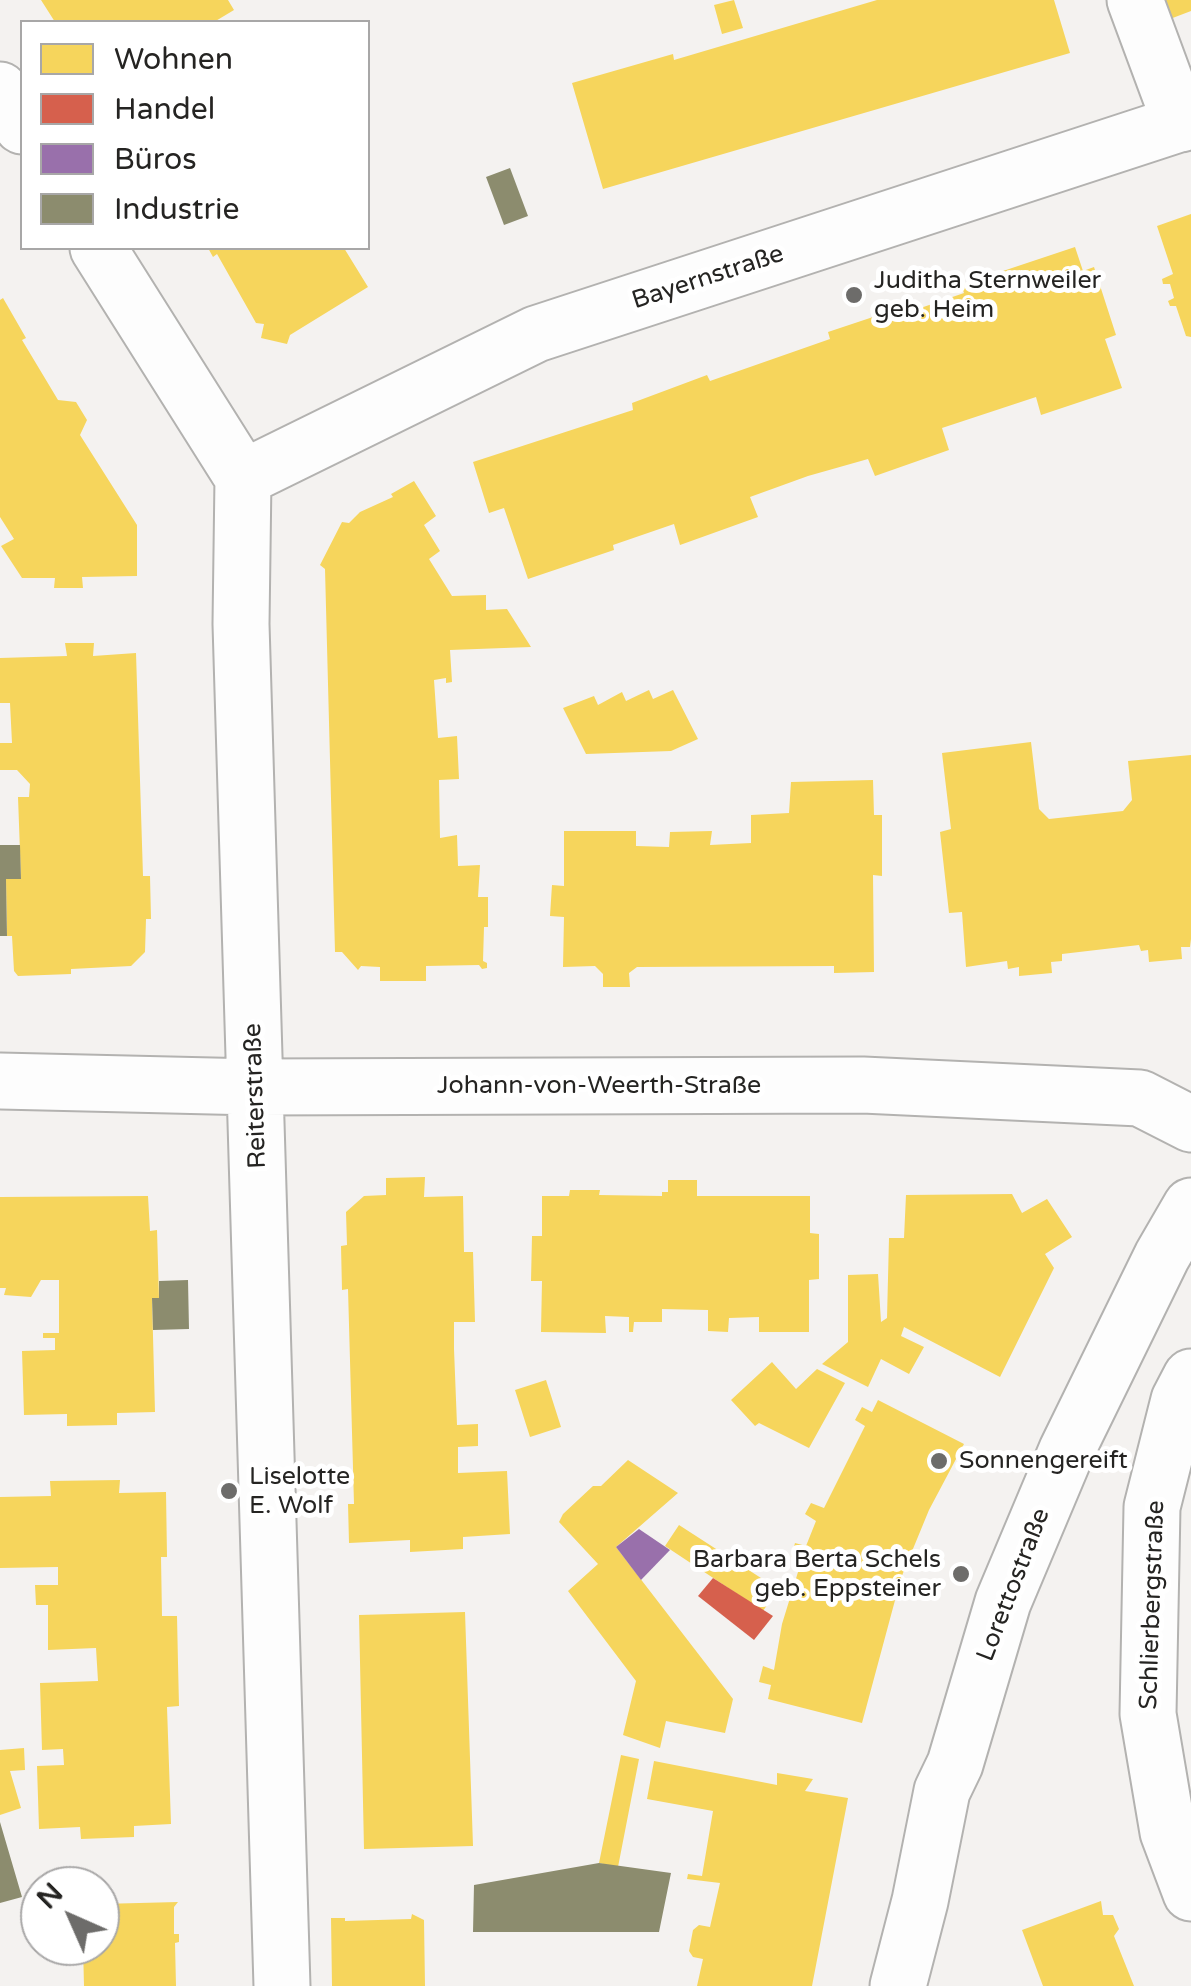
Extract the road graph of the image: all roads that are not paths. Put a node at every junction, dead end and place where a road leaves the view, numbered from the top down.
1 (1135, 0) edge
2 (0, 90) edge
3 (1186, 122) edge
4 (20, 123) edge
5 (99, 250) edge
6 (243, 478) junction
7 (0, 1081) edge
8 (255, 1087) junction
9 (1191, 1124) edge
10 (1191, 1206) edge
11 (1191, 1377) edge
12 (1191, 1894) edge
13 (282, 1986) edge
14 (898, 1986) edge

1 - 3 street
2 - 4 street
3 - 6 street, Bayernstraße
5 - 6 street
6 - 8 street, Reiterstraße
7 - 8 street, Johann-von-Weerth-Straße
8 - 9 street, Johann-von-Weerth-Straße
8 - 13 street, Reiterstraße
10 - 14 street, Lorettostraße
11 - 12 street, Schlierbergstraße

